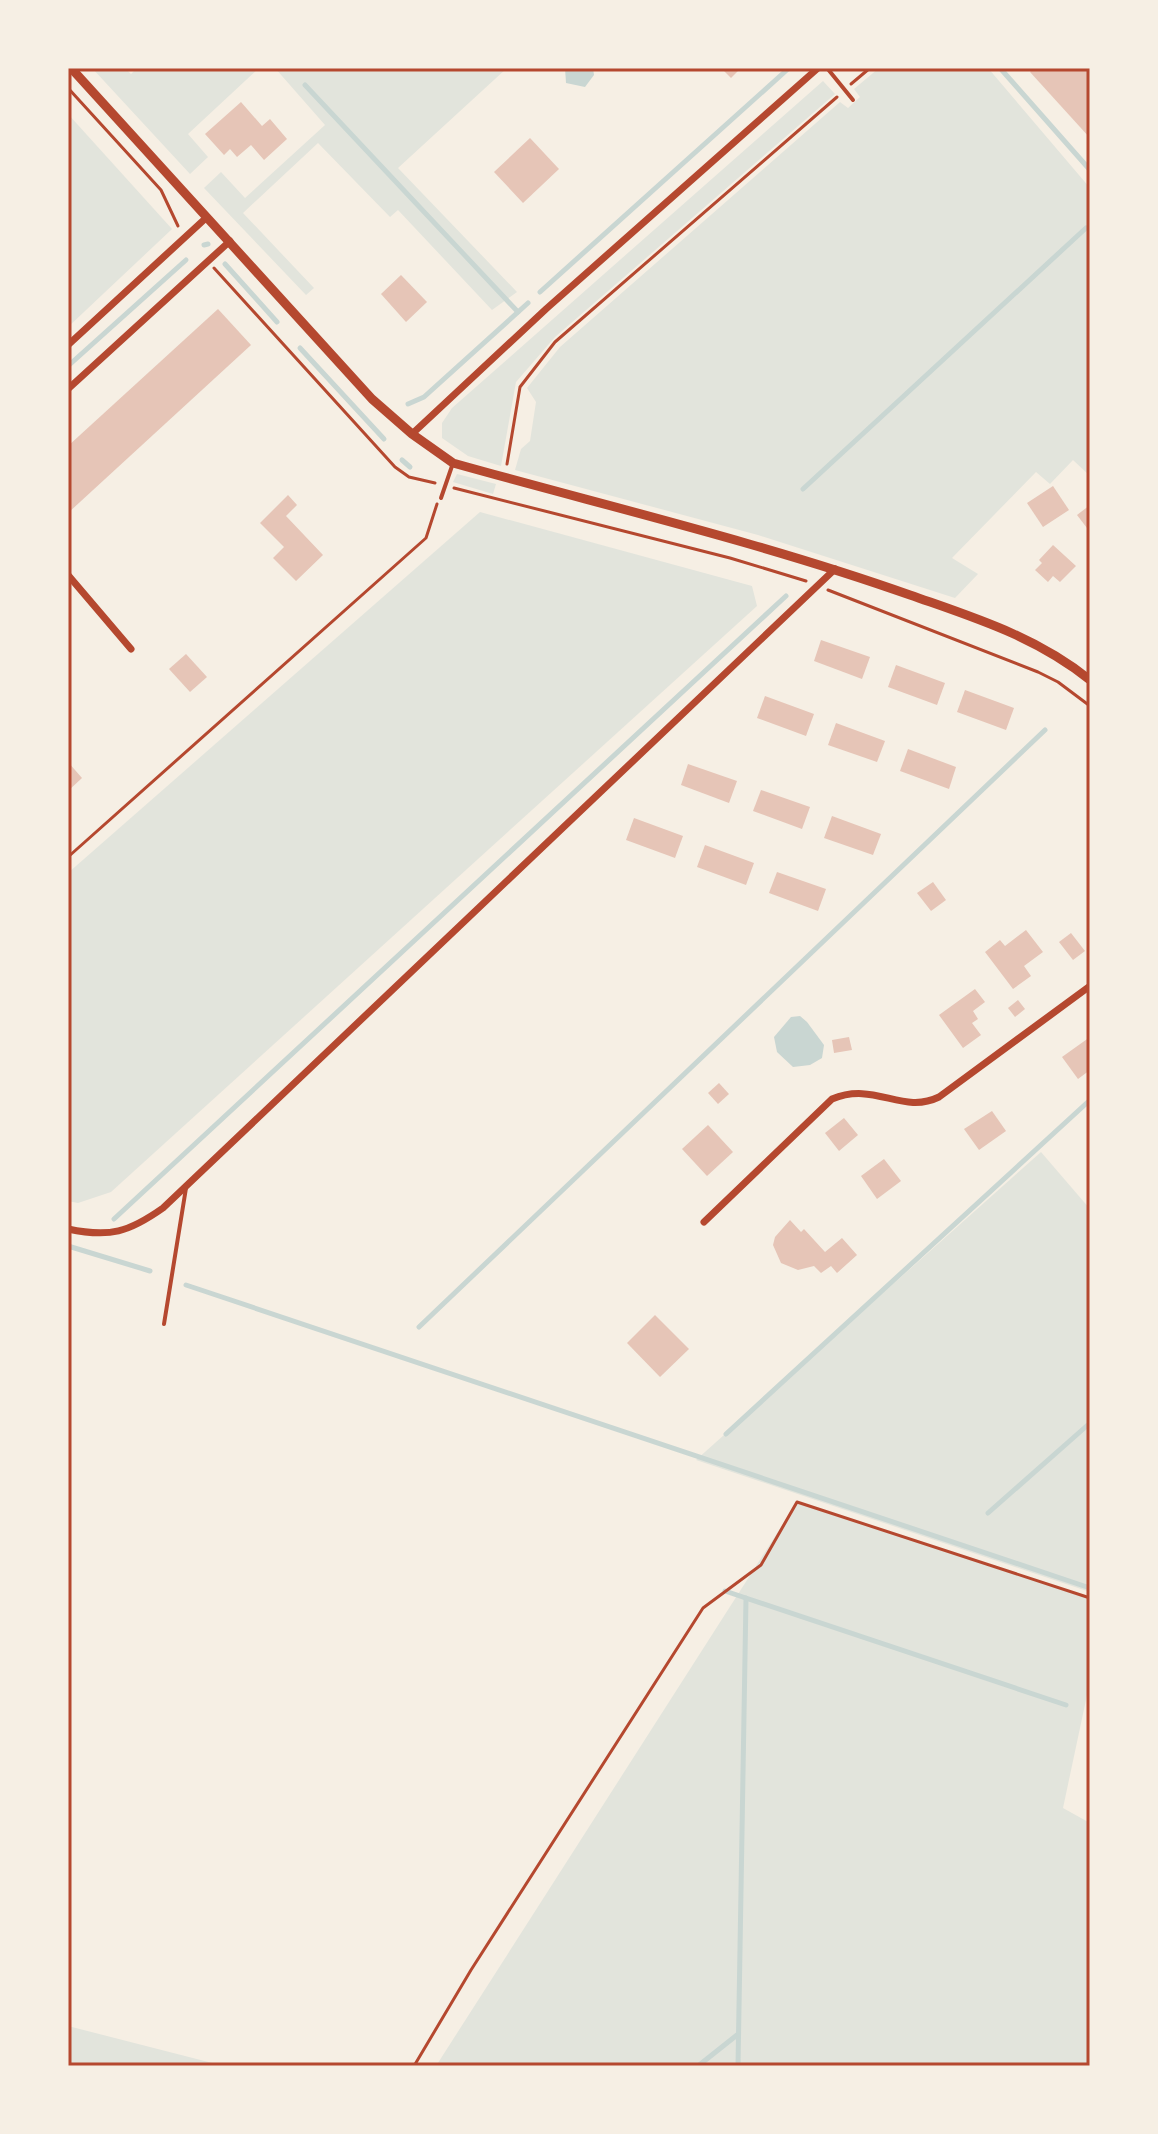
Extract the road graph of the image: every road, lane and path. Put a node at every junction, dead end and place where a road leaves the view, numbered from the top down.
1 (71, 68) edge
2 (818, 68) edge
3 (827, 68) edge
4 (870, 68) edge
5 (68, 88) edge
6 (845, 90) junction
7 (853, 100) dead end
8 (207, 217) junction
9 (186, 237) junction
10 (230, 241) junction
11 (208, 261) junction
12 (68, 345) edge
13 (68, 389) edge
14 (412, 434) junction
15 (453, 463) junction
16 (504, 478) junction
17 (444, 485) junction
18 (441, 498) joint
19 (835, 569) junction
20 (68, 575) edge
21 (819, 586) junction
22 (131, 649) dead end
23 (1090, 680) edge
24 (1090, 706) edge
25 (68, 857) edge
26 (1090, 986) edge
27 (186, 1188) junction
28 (704, 1222) dead end
29 (68, 1229) edge
30 (164, 1324) dead end
31 (1090, 1598) edge
32 (414, 2066) edge

1 - 8 street
2 - 14 street
3 - 6 lane
4 - 6 path
5 - 9 path
6 - 7 lane
6 - 16 path
8 - 9 street
8 - 10 street
9 - 12 street
10 - 11 street
10 - 14 street
11 - 13 street
11 - 17 path
14 - 15 street
15 - 16 street
15 - 17 lane
16 - 19 street
17 - 18 lane
17 - 21 path
18 - 25 path
19 - 21 street
19 - 23 street
20 - 22 street
21 - 24 path
21 - 27 street
26 - 28 street
27 - 29 street
27 - 30 lane
31 - 32 path

